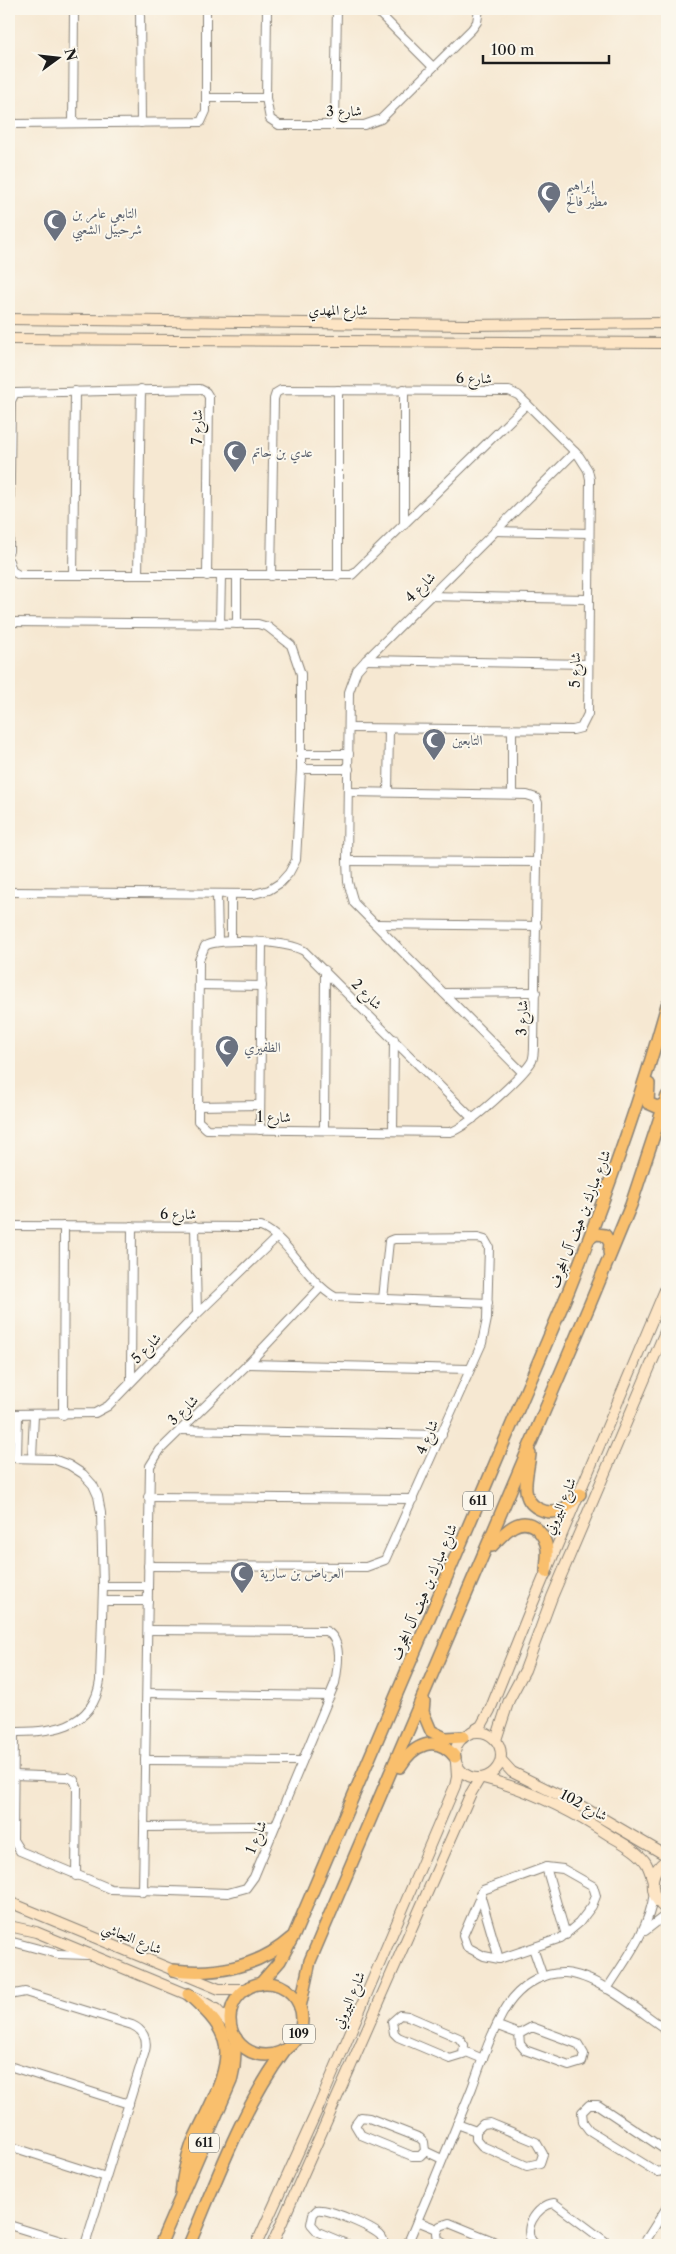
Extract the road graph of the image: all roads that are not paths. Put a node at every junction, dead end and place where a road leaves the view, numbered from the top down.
1 (74, 9) edge
2 (140, 9) edge
3 (206, 9) edge
4 (267, 9) edge
5 (337, 9) edge
6 (375, 9) edge
7 (479, 9) edge
8 (433, 67) junction
9 (206, 98) junction
10 (266, 98) junction
11 (9, 118) edge
12 (74, 123) junction
13 (141, 123) junction
14 (335, 124) junction
15 (9, 314) edge
16 (9, 318) edge
17 (22, 318) junction
18 (246, 322) junction
19 (667, 323) edge
20 (302, 324) junction
21 (14, 339) edge
22 (229, 340) junction
23 (283, 340) junction
24 (667, 343) edge
25 (9, 344) edge
26 (141, 389) junction
27 (404, 389) junction
28 (338, 390) junction
29 (75, 391) junction
30 (527, 404) junction
31 (575, 452) junction
32 (404, 525) junction
33 (495, 531) junction
34 (589, 533) junction
35 (9, 551) edge
36 (9, 561) edge
37 (73, 575) junction
38 (138, 576) junction
39 (207, 576) junction
40 (221, 576) junction
41 (237, 576) junction
42 (271, 576) junction
43 (338, 576) junction
44 (428, 596) junction
45 (588, 599) junction
46 (9, 622) edge
47 (220, 624) junction
48 (237, 624) junction
49 (366, 660) junction
50 (588, 664) junction
51 (349, 728) junction
52 (389, 728) junction
53 (512, 730) junction
54 (301, 754) junction
55 (349, 754) junction
56 (301, 769) junction
57 (349, 769) junction
58 (349, 792) junction
59 (388, 792) junction
60 (512, 794) junction
61 (348, 861) junction
62 (537, 862) junction
63 (9, 892) edge
64 (217, 895) junction
65 (231, 895) junction
66 (376, 924) junction
67 (537, 926) junction
68 (218, 941) junction
69 (230, 942) junction
70 (262, 943) junction
71 (325, 970) junction
72 (199, 985) junction
73 (262, 986) junction
74 (536, 992) junction
75 (444, 994) junction
76 (667, 1005) edge
77 (661, 1028) junction
78 (394, 1039) junction
79 (522, 1072) junction
80 (666, 1100) edge
81 (260, 1105) junction
82 (198, 1106) junction
83 (473, 1119) junction
84 (260, 1130) junction
85 (324, 1130) junction
86 (393, 1131) junction
87 (9, 1226) edge
88 (64, 1226) junction
89 (132, 1226) junction
90 (195, 1226) junction
91 (276, 1238) junction
92 (590, 1238) junction
93 (608, 1256) junction
94 (667, 1285) edge
95 (321, 1287) junction
96 (383, 1299) junction
97 (488, 1303) junction
98 (196, 1314) junction
99 (653, 1320) junction
100 (667, 1327) edge
101 (643, 1342) junction
102 (658, 1349) junction
103 (248, 1364) junction
104 (469, 1369) junction
105 (131, 1381) junction
106 (9, 1414) edge
107 (18, 1415) junction
108 (34, 1415) junction
109 (63, 1415) junction
110 (180, 1430) junction
111 (442, 1435) junction
112 (532, 1440) junction
113 (13, 1458) edge
114 (32, 1458) junction
115 (580, 1494) junction
116 (148, 1497) junction
117 (413, 1499) junction
118 (486, 1553) junction
119 (148, 1566) junction
120 (546, 1572) junction
121 (103, 1586) junction
122 (148, 1586) junction
123 (148, 1601) junction
124 (103, 1602) junction
125 (148, 1630) junction
126 (443, 1646) junction
127 (148, 1693) junction
128 (330, 1696) junction
129 (11, 1732) edge
130 (467, 1735) junction
131 (496, 1740) junction
132 (146, 1760) junction
133 (456, 1760) junction
134 (501, 1760) junction
135 (302, 1761) junction
136 (14, 1775) junction
137 (481, 1778) junction
138 (378, 1805) junction
139 (274, 1826) junction
140 (145, 1827) junction
141 (430, 1844) junction
142 (445, 1852) junction
143 (667, 1856) edge
144 (424, 1858) junction
145 (667, 1860) edge
146 (439, 1866) junction
147 (546, 1868) junction
148 (76, 1876) junction
149 (653, 1881) junction
150 (144, 1892) junction
151 (654, 1893) junction
152 (480, 1894) junction
153 (9, 1902) edge
154 (667, 1910) edge
155 (667, 1914) edge
156 (9, 1926) edge
157 (294, 1935) junction
158 (566, 1935) junction
159 (639, 1938) junction
160 (9, 1941) edge
161 (533, 1948) junction
162 (92, 1955) junction
163 (500, 1959) junction
164 (173, 1970) junction
165 (542, 1977) junction
166 (260, 1984) junction
167 (247, 1989) junction
168 (607, 1989) junction
169 (188, 1994) junction
170 (9, 1995) edge
171 (300, 2007) junction
172 (231, 2025) junction
173 (498, 2026) junction
174 (667, 2030) edge
175 (519, 2034) junction
176 (236, 2038) junction
177 (285, 2050) junction
178 (464, 2051) junction
179 (483, 2059) junction
180 (9, 2066) edge
181 (129, 2104) junction
182 (319, 2106) junction
183 (331, 2114) junction
184 (457, 2124) junction
185 (310, 2126) junction
186 (476, 2131) junction
187 (323, 2133) junction
188 (9, 2146) edge
189 (425, 2151) junction
190 (667, 2151) edge
191 (442, 2159) junction
192 (667, 2170) edge
193 (106, 2177) junction
194 (180, 2196) junction
195 (667, 2207) edge
196 (417, 2221) junction
197 (9, 2225) edge
198 (437, 2230) junction
199 (74, 2245) edge
200 (85, 2245) edge
201 (160, 2245) edge
202 (189, 2245) edge
203 (256, 2245) edge
204 (272, 2245) edge
205 (350, 2245) edge
206 (384, 2245) edge
207 (407, 2245) edge
208 (446, 2245) edge
209 (496, 2245) edge
210 (536, 2245) edge
211 (610, 2245) edge
212 (643, 2245) edge

1 - 12 street
2 - 13 street
3 - 9 street
4 - 10 street, شارع 3
5 - 14 street
6 - 8 street
7 - 8 street, شارع 3
8 - 14 street, شارع 3
9 - 10 street
9 - 13 street
10 - 14 street, شارع 3
11 - 12 street
12 - 13 street
15 - 17 street
16 - 17 street, شارع المهدي
17 - 18 street, شارع المهدي
18 - 20 street, شارع المهدي
18 - 22 street
19 - 20 street, شارع المهدي
20 - 23 street
21 - 22 street
21 - 25 street
22 - 23 street
23 - 24 street
26 - 29 street, شارع 7
26 - 38 street
26 - 39 street, شارع 7
27 - 28 street, شارع 6
27 - 30 street, شارع 6
27 - 32 street
28 - 42 street, شارع 6
28 - 43 street
29 - 35 street, شارع 7
29 - 37 street
30 - 31 street, شارع 5
30 - 32 street
31 - 33 street, شارع 4
31 - 34 street, شارع 5
32 - 43 street
33 - 34 street
33 - 44 street, شارع 4
34 - 45 street, شارع 5
36 - 37 street
37 - 38 street
38 - 39 street
39 - 40 street
40 - 41 street
40 - 47 street
41 - 42 street
41 - 48 street
42 - 43 street
44 - 45 street
44 - 49 street, شارع 4
45 - 50 street, شارع 5
46 - 47 street
47 - 48 street
48 - 54 street
49 - 50 street
49 - 51 street, شارع 4
50 - 53 street, شارع 5
51 - 52 street, شارع 5
51 - 55 street, شارع 4
52 - 53 street, شارع 5
52 - 59 street
53 - 60 street
54 - 55 street
54 - 56 street
55 - 57 street, شارع 4
56 - 57 street
56 - 65 street
57 - 58 street, شارع 3
58 - 59 street, شارع 3
58 - 61 street, شارع 3
59 - 60 street, شارع 3
60 - 62 street, شارع 3
61 - 62 street
61 - 66 street, شارع 3
62 - 67 street, شارع 3
63 - 64 street
64 - 65 street
64 - 68 street
65 - 69 street
66 - 67 street
66 - 75 street, شارع 3
67 - 74 street, شارع 3
68 - 69 street, شارع 2
68 - 72 street, شارع 1
69 - 70 street, شارع 2
70 - 71 street, شارع 2
70 - 73 street
71 - 78 street, شارع 2
71 - 85 street
72 - 73 street
72 - 82 street, شارع 1
73 - 81 street
74 - 75 street
74 - 79 street, شارع 3
75 - 79 street, شارع 3
76 - 77 main road, شارع مبارك بن هيف آل الحجرف / 611
77 - 80 main road
77 - 92 main road, شارع مبارك بن هيف آل الحجرف / 611
78 - 83 street, شارع 2
78 - 86 street
79 - 83 street, شارع 1
80 - 93 main road, 611
81 - 82 street
81 - 84 street
82 - 84 street, شارع 1
83 - 86 street, شارع 1
84 - 85 street, شارع 1
85 - 86 street, شارع 1
87 - 88 street, شارع 6
88 - 89 street, شارع 6
88 - 109 street
89 - 90 street, شارع 6
89 - 105 street
90 - 91 street, شارع 6
90 - 98 street
91 - 95 street, شارع 6
91 - 98 street, شارع 5
92 - 93 main road
92 - 157 main road, شارع مبارك بن هيف آل الحجرف / 611
93 - 112 main road, 611
94 - 99 street, شارع البيروني
95 - 96 street
95 - 103 street, شارع 3
96 - 97 street
96 - 97 street, شارع 4
97 - 104 street, شارع 4
98 - 105 street, شارع 5
99 - 100 street
99 - 101 street, شارع البيروني
100 - 102 street, شارع البيروني
101 - 102 street
101 - 115 street, شارع البيروني
102 - 131 street, شارع البيروني
103 - 104 street
103 - 110 street, شارع 3
104 - 111 street, شارع 4
105 - 109 street, شارع 5
106 - 107 street, شارع 5
107 - 108 street, شارع 5
107 - 113 street
108 - 109 street, شارع 5
108 - 114 street
110 - 111 street
110 - 116 street, شارع 3
111 - 117 street, شارع 4
112 - 115 main road
112 - 118 main road, 611
113 - 114 street
114 - 121 street
115 - 120 street, شارع البيروني
116 - 117 street
116 - 119 street, شارع 3
117 - 119 street, شارع 4
118 - 120 main road
118 - 126 main road, 611
119 - 122 street, شارع 3
120 - 130 street, شارع البيروني
121 - 122 street
121 - 124 street
122 - 123 street
123 - 124 street
123 - 125 street
124 - 129 street
125 - 127 street
125 - 128 street, شارع 1
126 - 130 main road
126 - 138 main road, 611
127 - 128 street
127 - 132 street
128 - 135 street, شارع 1
129 - 136 street, شارع 1
130 - 131 street
130 - 133 street
131 - 134 street
132 - 135 street
132 - 140 street
133 - 137 street
133 - 138 main road
133 - 141 street, شارع البيروني
134 - 137 street
134 - 143 street, شارع 102
135 - 139 street, شارع 1
136 - 148 street, شارع 1
136 - 148 street
137 - 142 street, شارع البيروني
137 - 149 street, شارع 102
138 - 171 main road, 611
139 - 140 street
139 - 150 street, شارع 1
140 - 150 street
141 - 142 street
141 - 144 street, شارع البيروني
142 - 146 street, شارع البيروني
144 - 146 street
144 - 182 street, شارع البيروني
145 - 149 street
146 - 183 street, شارع البيروني
147 - 152 street
147 - 158 street
147 - 158 street
148 - 150 street, شارع 1
149 - 151 street
151 - 154 street
151 - 159 street
152 - 163 street
152 - 163 street
153 - 164 street, شارع النجاشي
155 - 159 street
156 - 162 street
157 - 164 main road
157 - 166 main road, شارع مبارك بن هيف آل الحجرف / 611
158 - 161 street
159 - 168 street
160 - 162 street
161 - 163 street
161 - 165 street
162 - 169 street
164 - 167 street, شارع النجاشي
165 - 168 street
165 - 173 street
166 - 167 main road
166 - 171 main road, 109
167 - 172 main road
168 - 174 street
169 - 172 street
169 - 194 main road
170 - 181 street
171 - 177 main road, 109
172 - 176 main road
173 - 175 street
173 - 179 street
175 - 175 street
176 - 177 main road, 109
176 - 194 main road, 611
177 - 202 main road, 611
178 - 178 street
178 - 179 street
179 - 184 street
180 - 181 street
181 - 193 street
182 - 183 street
182 - 185 street, شارع البيروني
183 - 187 street, شارع البيروني
184 - 186 street
184 - 191 street
185 - 187 street
185 - 203 street, شارع البيروني
186 - 186 street
187 - 204 street, شارع البيروني
188 - 193 street
189 - 189 street
189 - 191 street
190 - 192 street
191 - 196 street
193 - 200 street
194 - 201 main road, 611
195 - 212 street
196 - 198 street
196 - 207 street
197 - 199 street
198 - 208 street
198 - 209 street
205 - 206 street
210 - 211 street

